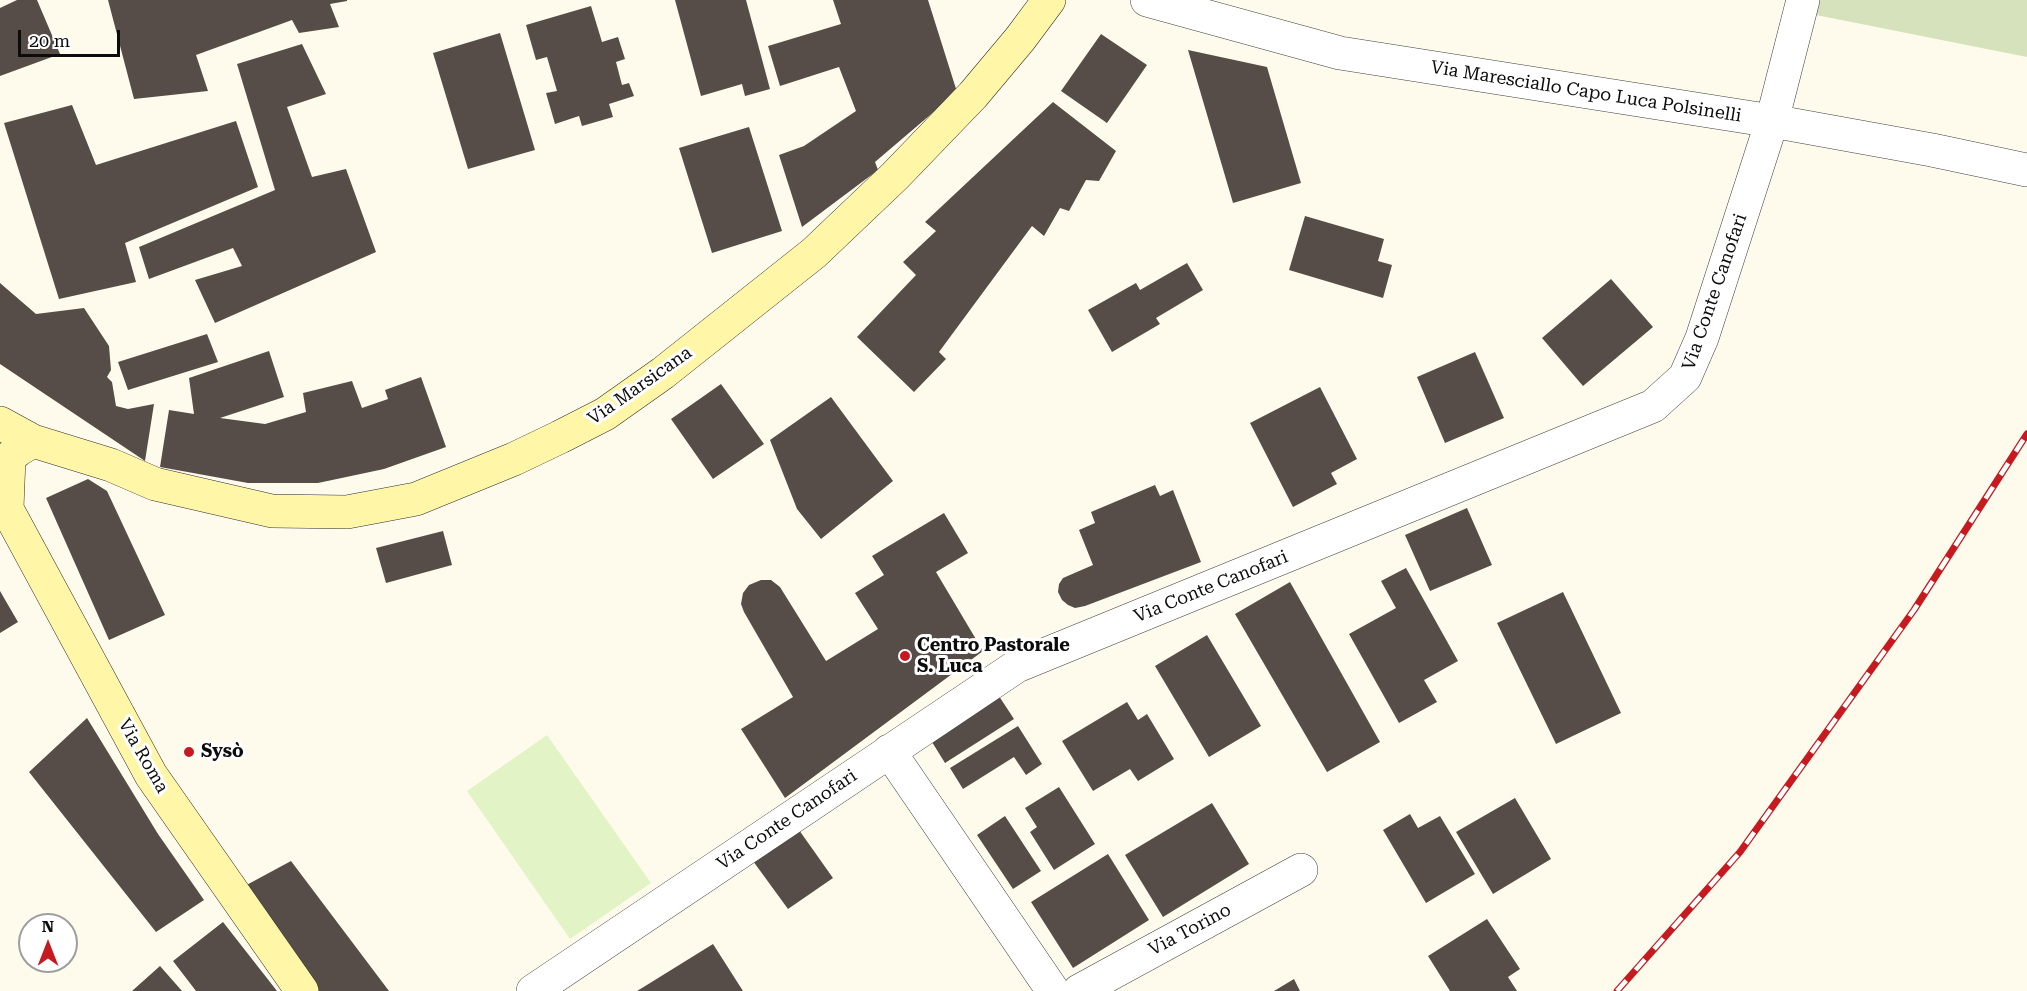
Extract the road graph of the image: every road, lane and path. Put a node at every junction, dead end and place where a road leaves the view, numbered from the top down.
1 (1049, 0) edge
2 (1147, 0) edge
3 (1803, 0) edge
4 (1772, 121) junction
5 (2027, 170) edge
6 (0, 399) edge
7 (0, 423) edge
8 (33, 441) junction
9 (0, 452) edge
10 (111, 465) junction
11 (4, 502) edge
12 (889, 751) junction
13 (1301, 870) dead end
14 (302, 991) edge
15 (533, 991) edge
16 (1053, 991) edge
17 (1078, 991) edge

1 - 10 main road, Via Marsicana
2 - 4 street, Via Maresciallo Capo Luca Polsinelli
3 - 4 street, Via Conte Canofari
4 - 5 street, Via Maresciallo Capo Luca Polsinelli
4 - 12 street, Via Conte Canofari
6 - 10 main road, Via Marsicana
7 - 8 main road, Via Marsicana
8 - 10 main road, Via Marsicana
8 - 11 main road
9 - 11 main road
11 - 14 main road, Via Roma
12 - 15 street, Via Conte Canofari
12 - 16 street
13 - 17 street, Via Torino

